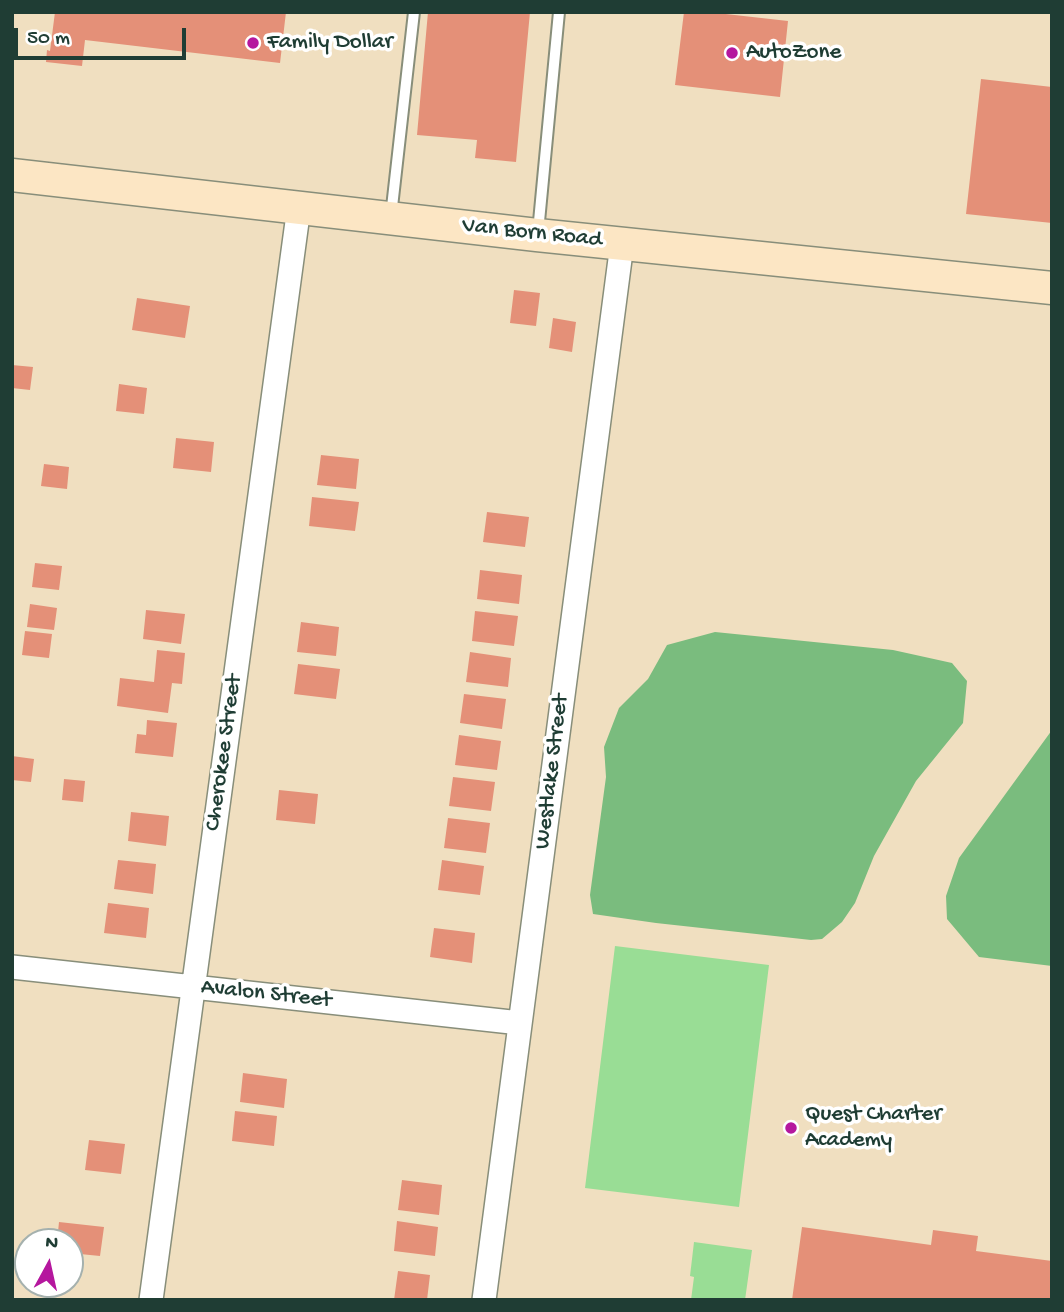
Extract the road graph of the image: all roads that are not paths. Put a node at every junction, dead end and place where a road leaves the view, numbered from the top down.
1 (414, 12) edge
2 (559, 12) edge
3 (12, 175) edge
4 (299, 207) junction
5 (391, 218) junction
6 (537, 235) junction
7 (622, 244) junction
8 (1052, 288) edge
9 (12, 967) edge
10 (192, 987) junction
11 (520, 1023) junction
12 (151, 1300) edge
13 (484, 1300) edge

1 - 5 lane
2 - 6 lane
3 - 4 main road, Van Born Road
4 - 5 main road, Van Born Road
4 - 10 street, Cherokee Street
5 - 6 main road, Van Born Road
6 - 7 main road, Van Born Road
7 - 8 main road, Van Born Road
7 - 11 street, Westlake Street
9 - 10 street, Avalon Street
10 - 11 street, Avalon Street
10 - 12 street, Cherokee Street
11 - 13 street, Westlake Street

